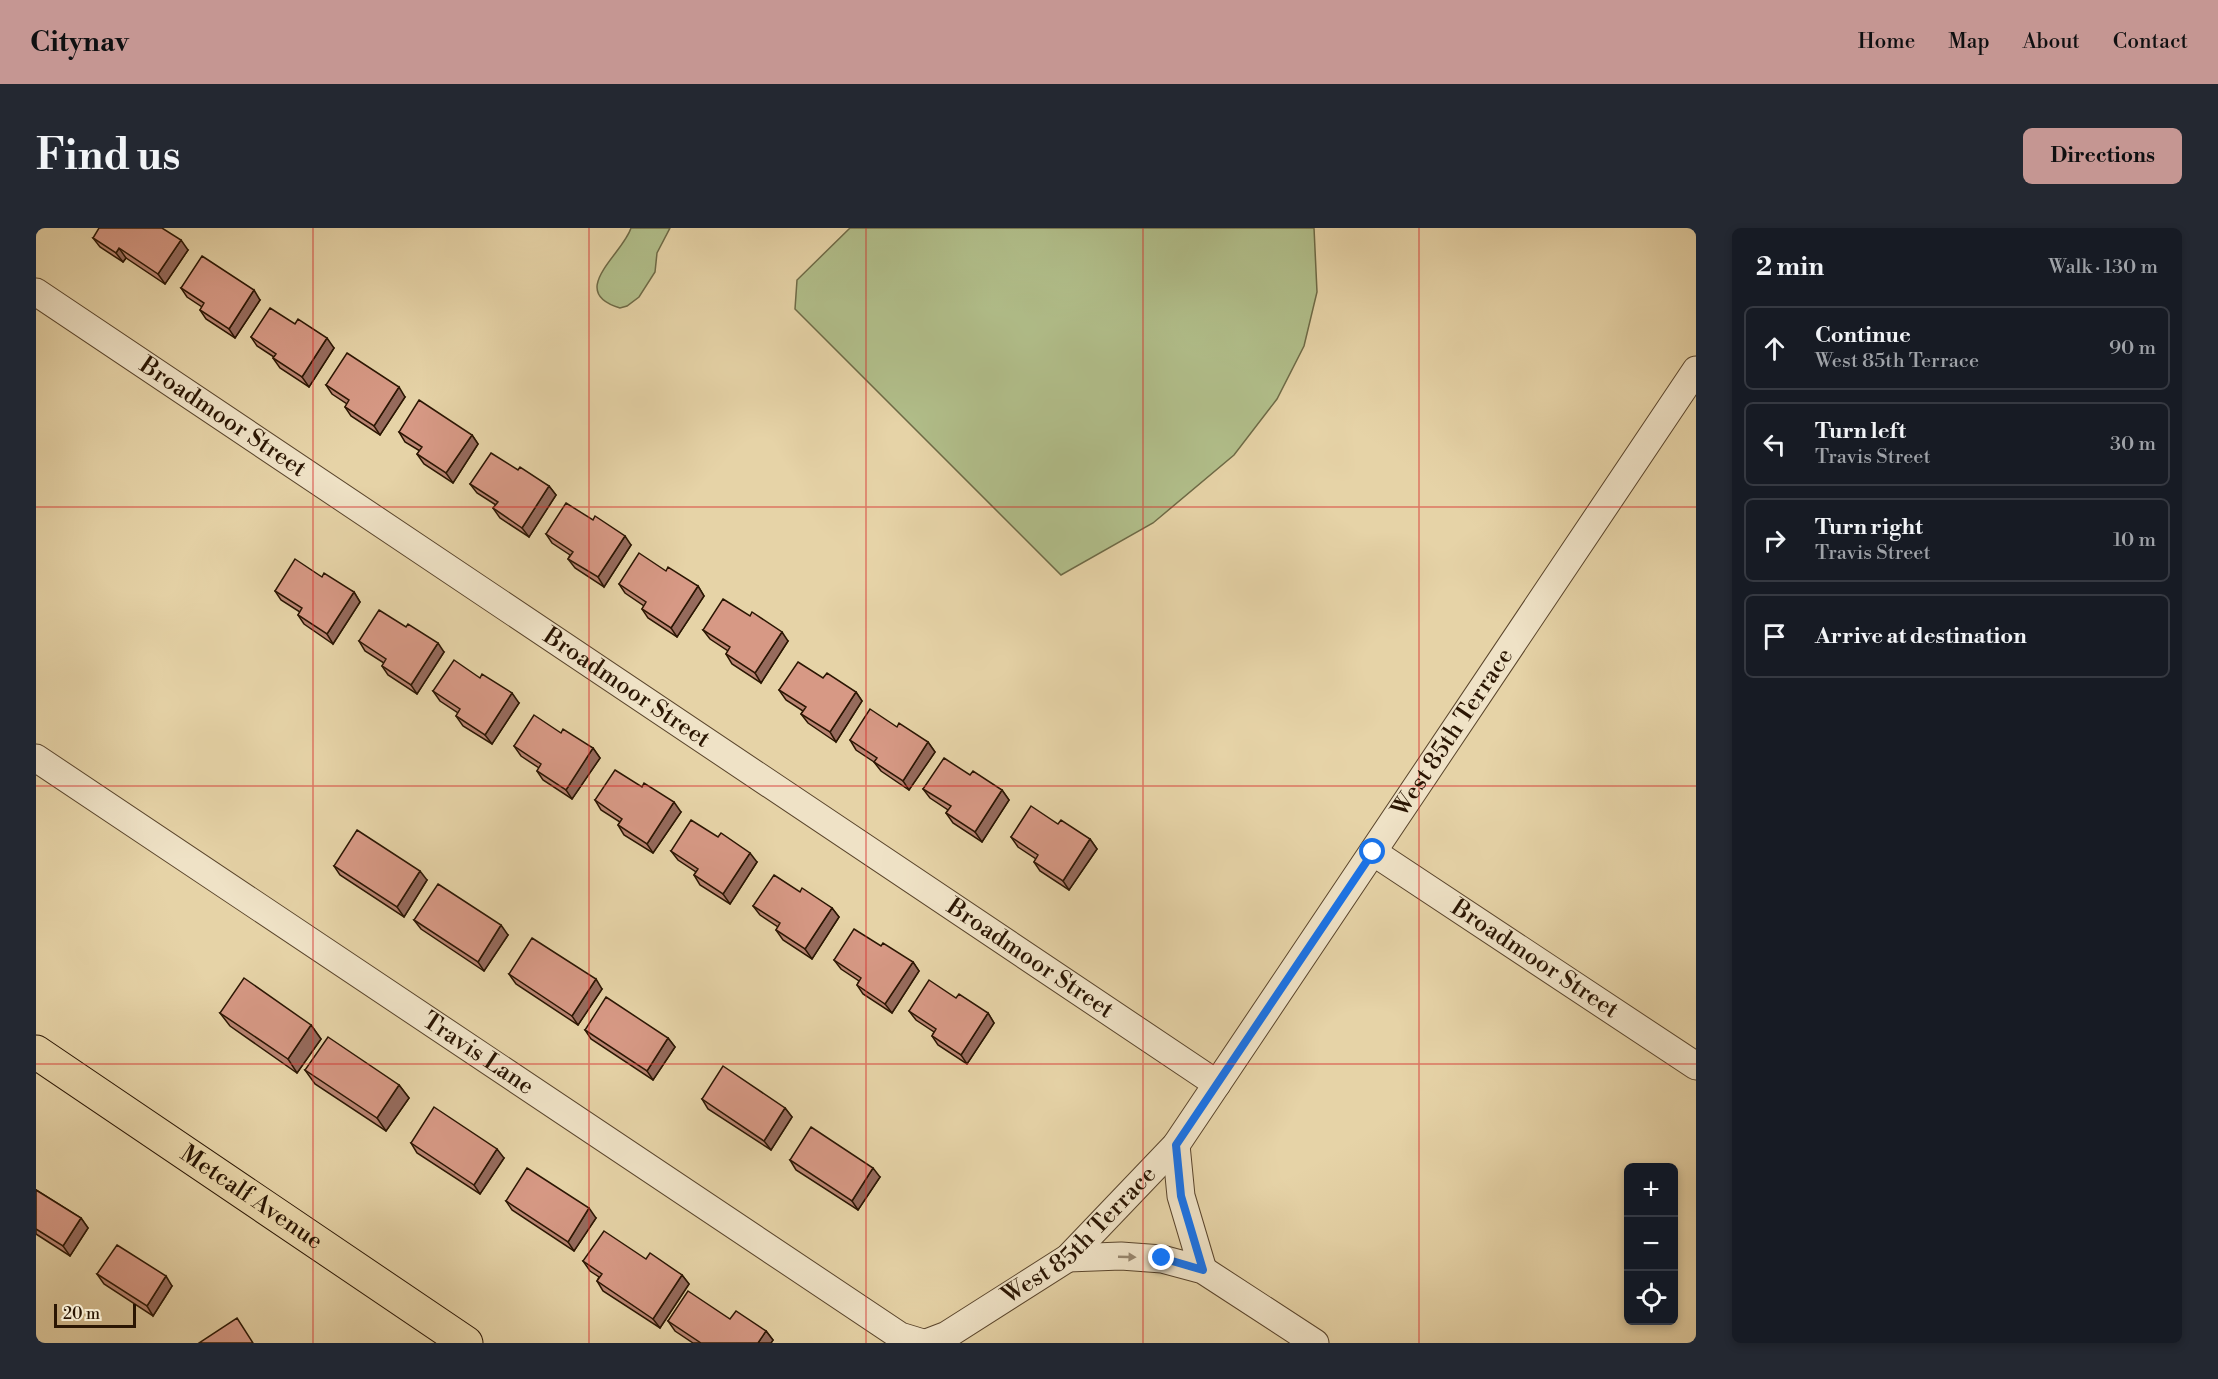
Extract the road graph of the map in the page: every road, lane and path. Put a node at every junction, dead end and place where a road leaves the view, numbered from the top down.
1 (36, 292) edge
2 (1696, 370) edge
3 (36, 758) edge
4 (1373, 852) junction
5 (36, 1052) edge
6 (1696, 1066) edge
7 (1216, 1084) junction
8 (1176, 1145) junction
9 (1068, 1258) junction
10 (1203, 1270) junction
11 (932, 1340) edge
12 (457, 1341) edge
13 (1315, 1343) edge

1 - 7 street, Broadmoor Street
2 - 4 street, West 85th Terrace
3 - 11 street, Travis Lane
4 - 6 street, Broadmoor Street
4 - 7 street, West 85th Terrace
5 - 12 main road, Metcalf Avenue
7 - 8 street, West 85th Terrace
8 - 9 street, West 85th Terrace
8 - 10 street
9 -> 10 street
9 - 11 street, West 85th Terrace
10 - 13 street

